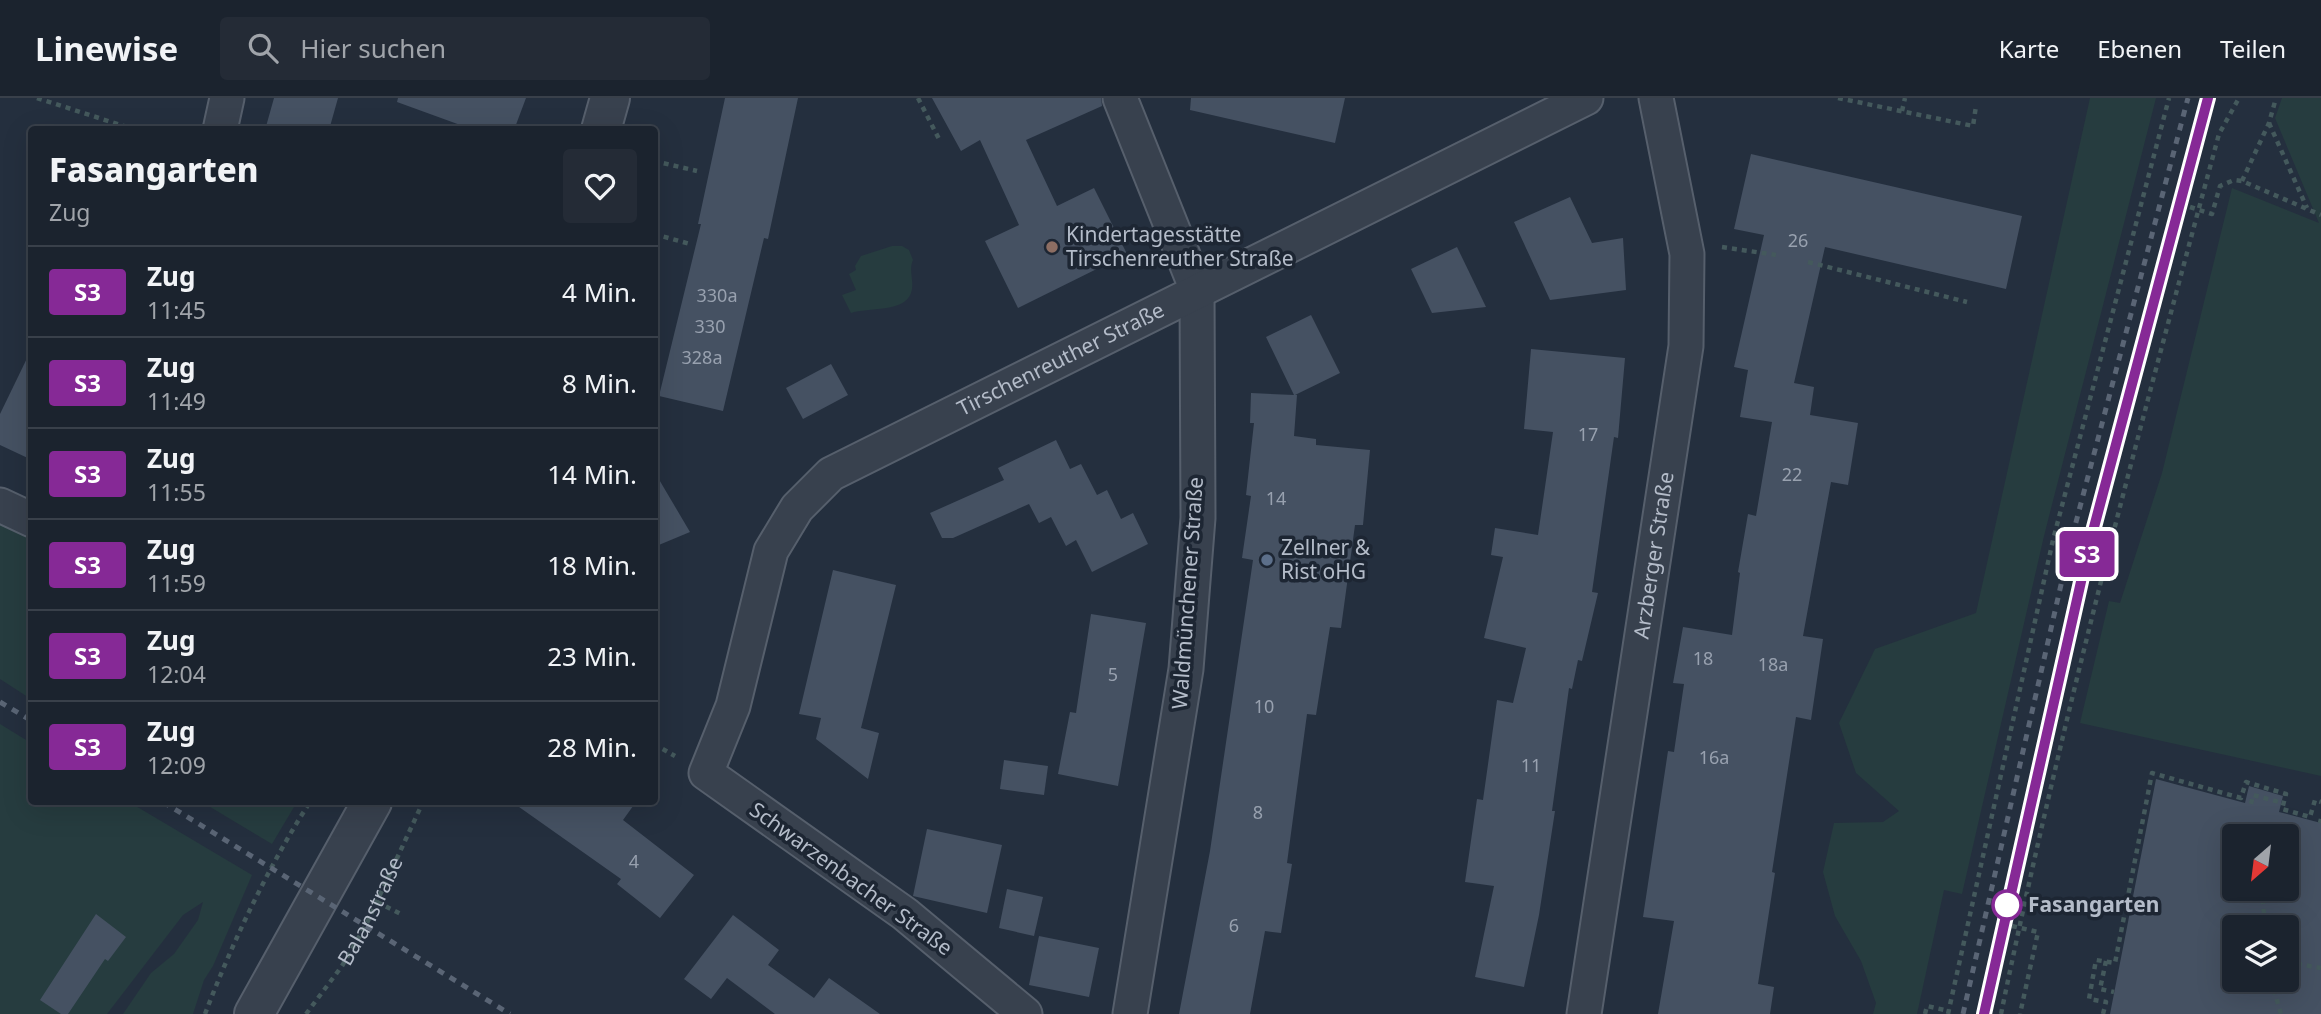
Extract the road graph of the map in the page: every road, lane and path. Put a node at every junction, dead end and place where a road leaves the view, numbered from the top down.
1 (37, 98) edge
2 (227, 98) edge
3 (610, 98) edge
4 (918, 98) edge
5 (1120, 98) edge
6 (1586, 98) edge
7 (1656, 98) edge
8 (1838, 98) edge
9 (1905, 98) edge
10 (2169, 98) edge
11 (2239, 98) edge
12 (2276, 98) edge
13 (1976, 106) dead end
14 (1902, 111) junction
15 (2269, 123) junction
16 (124, 126) edge
17 (221, 126) edge
18 (602, 126) edge
19 (939, 139) dead end
20 (658, 162) edge
21 (697, 171) dead end
22 (2242, 181) junction
23 (2190, 207) dead end
24 (2307, 209) junction
25 (2198, 210) junction
26 (2321, 215) edge
27 (658, 235) edge
28 (1685, 242) junction
29 (690, 244) dead end
30 (1776, 255) dead end
31 (1808, 262) dead end
32 (1197, 290) junction
33 (1967, 302) dead end
34 (658, 336) edge
35 (661, 337) dead end
36 (0, 505) edge
37 (28, 518) edge
38 (706, 774) joint
39 (2282, 802) junction
40 (2321, 802) edge
41 (2251, 804) dead end
42 (308, 805) edge
43 (370, 805) edge
44 (422, 805) edge
45 (377, 902) junction
46 (402, 915) dead end
47 (2012, 926) dead end
48 (2019, 927) junction
49 (2106, 963) junction
50 (2299, 964) edge
51 (2321, 968) edge
52 (2114, 992) dead end
53 (2275, 992) edge
54 (1948, 1012) edge
55 (205, 1014) edge
56 (254, 1014) edge
57 (306, 1014) edge
58 (1025, 1014) edge
59 (1130, 1014) edge
60 (1584, 1014) edge
61 (1925, 1014) edge
62 (2001, 1014) edge
63 (2020, 1014) edge
64 (2103, 1014) edge
65 (2281, 1014) edge

1 - 16 path
2 - 17 street
3 - 18 street
4 - 19 path
5 - 32 street, Waldmünchener Straße
6 - 32 street, Tirschenreuther Straße
7 - 28 street, Arzberger Straße
8 - 14 path
9 - 14 path
10 - 54 path
11 - 25 path
12 - 15 path
13 - 14 path
15 - 22 path
15 - 24 path
20 - 21 path
22 - 24 path
22 - 25 path
23 - 25 path
24 - 26 path
25 - 48 path
27 - 29 path
28 - 30 path
28 - 60 street, Arzberger Straße
31 - 33 path
32 - 38 street, Tirschenreuther Straße
32 - 59 street, Waldmünchener Straße
34 - 35 path
36 - 37 street
38 - 58 street, Schwarzenbacher Straße
39 - 40 path
39 - 41 path
39 - 49 path
42 - 55 path
43 - 56 street
44 - 45 path, Balanstraße
45 - 46 path
45 - 57 path, Balanstraße
47 - 48 path
48 - 62 path
48 - 63 path
49 - 52 path
49 - 64 path
50 - 51 path
53 - 65 path
54 - 61 path

